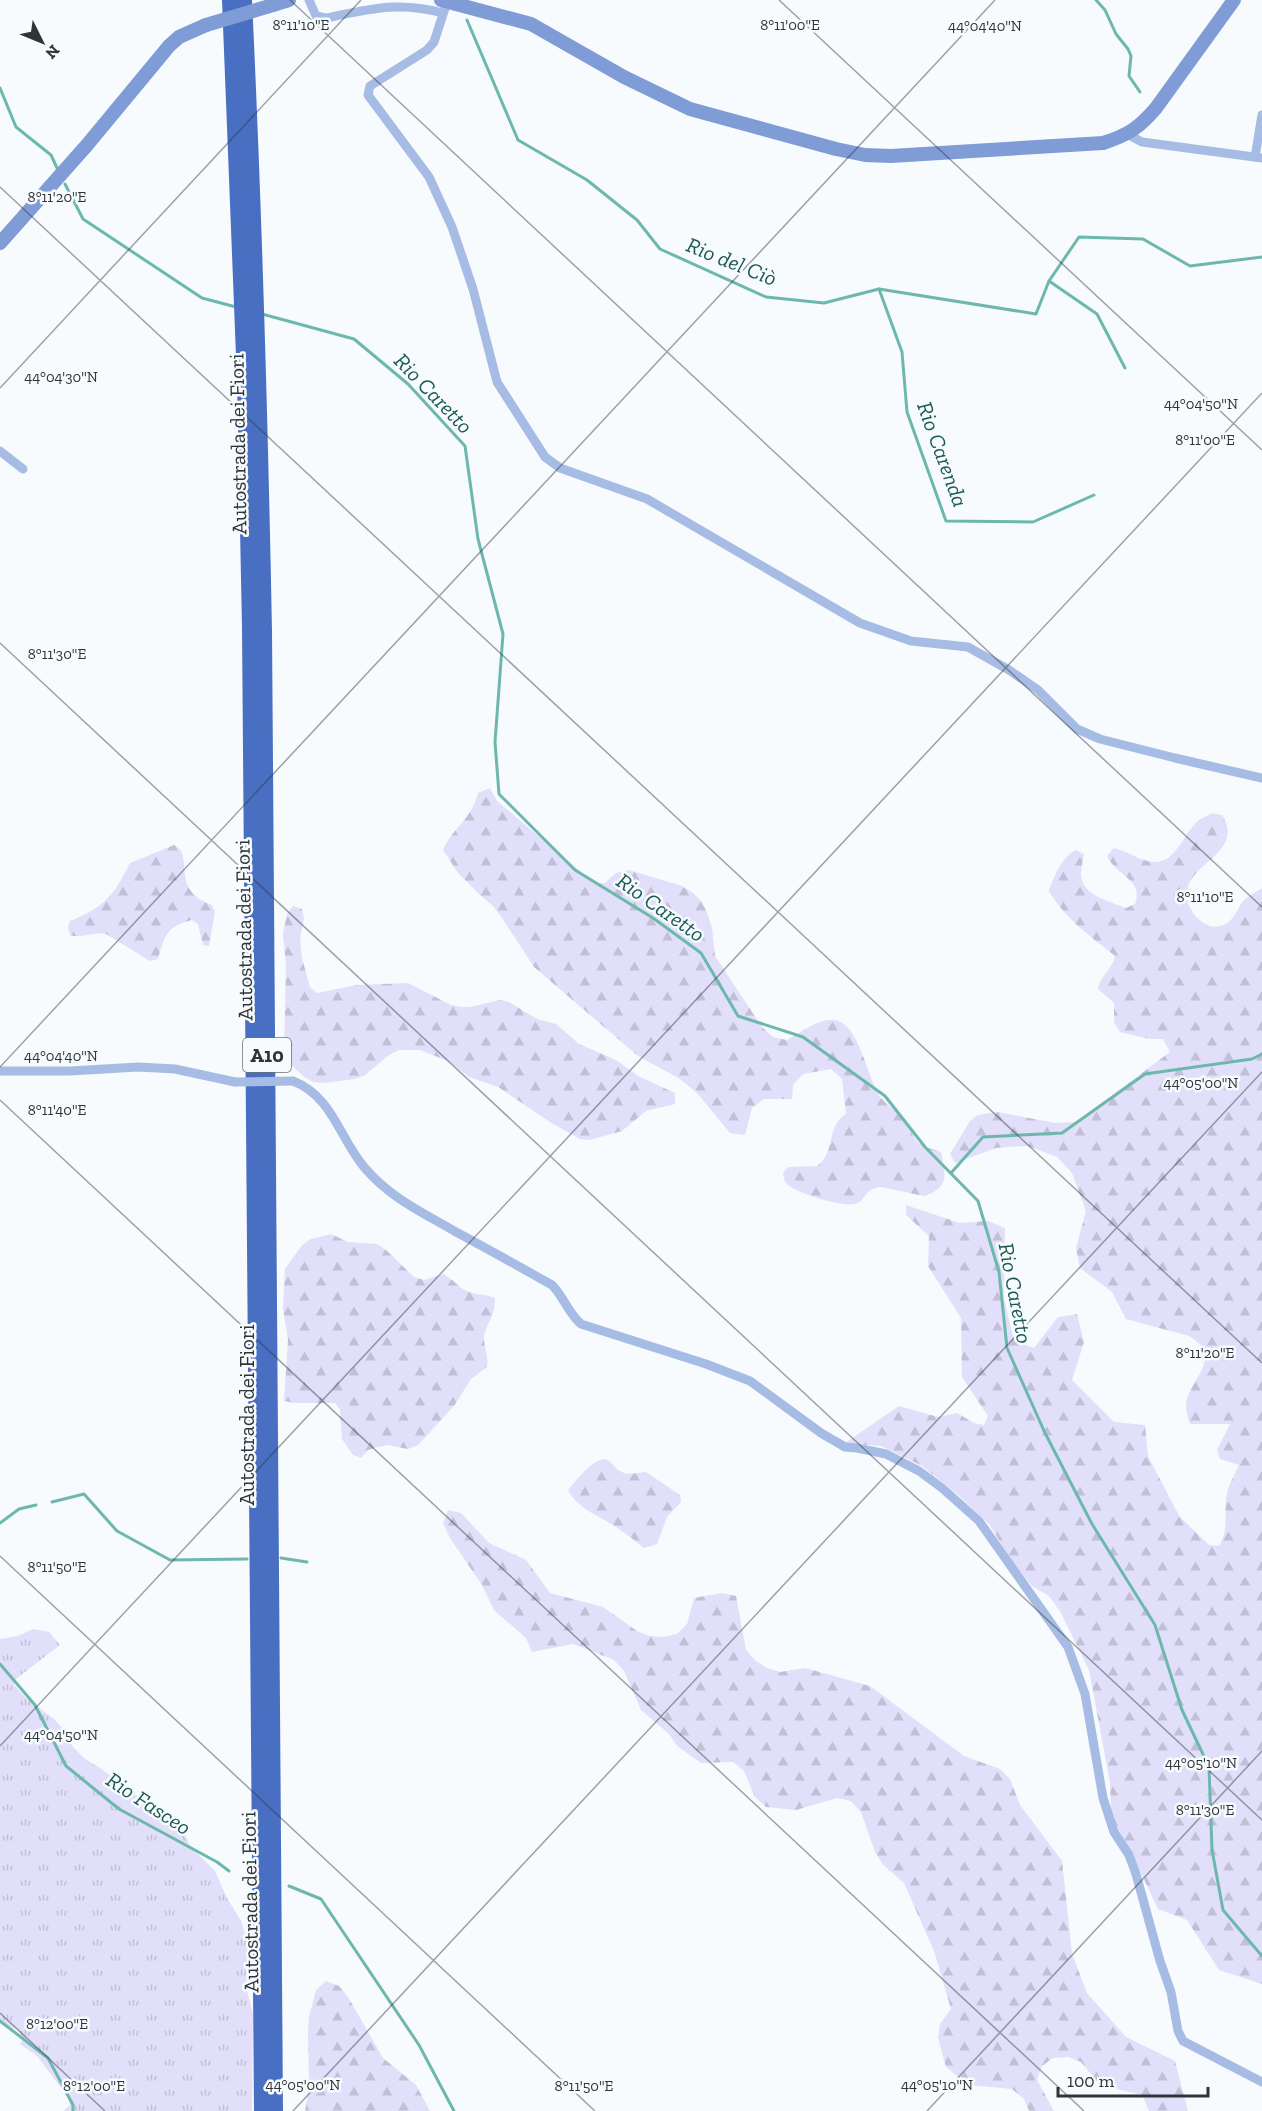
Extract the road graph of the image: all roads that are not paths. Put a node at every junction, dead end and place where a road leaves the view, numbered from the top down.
1 (230, 0) edge
2 (244, 0) edge
3 (290, 0) edge
4 (309, 0) edge
5 (1234, 0) edge
6 (444, 5) edge
7 (1262, 115) edge
8 (1127, 134) junction
9 (1259, 158) edge
10 (0, 243) edge
11 (0, 451) edge
12 (23, 469) dead end
13 (1262, 778) edge
14 (0, 1071) edge
15 (1262, 2082) edge
16 (262, 2111) edge
17 (275, 2111) edge

1 - 16 highway, Autostrada dei Fiori / A10
2 - 17 highway, Autostrada dei Fiori / A10
3 - 10 main road, bridge
4 - 6 street
5 - 8 main road
6 - 8 main road
6 - 13 street
7 - 9 street
8 - 9 street
11 - 12 street
14 - 15 street, bridge

